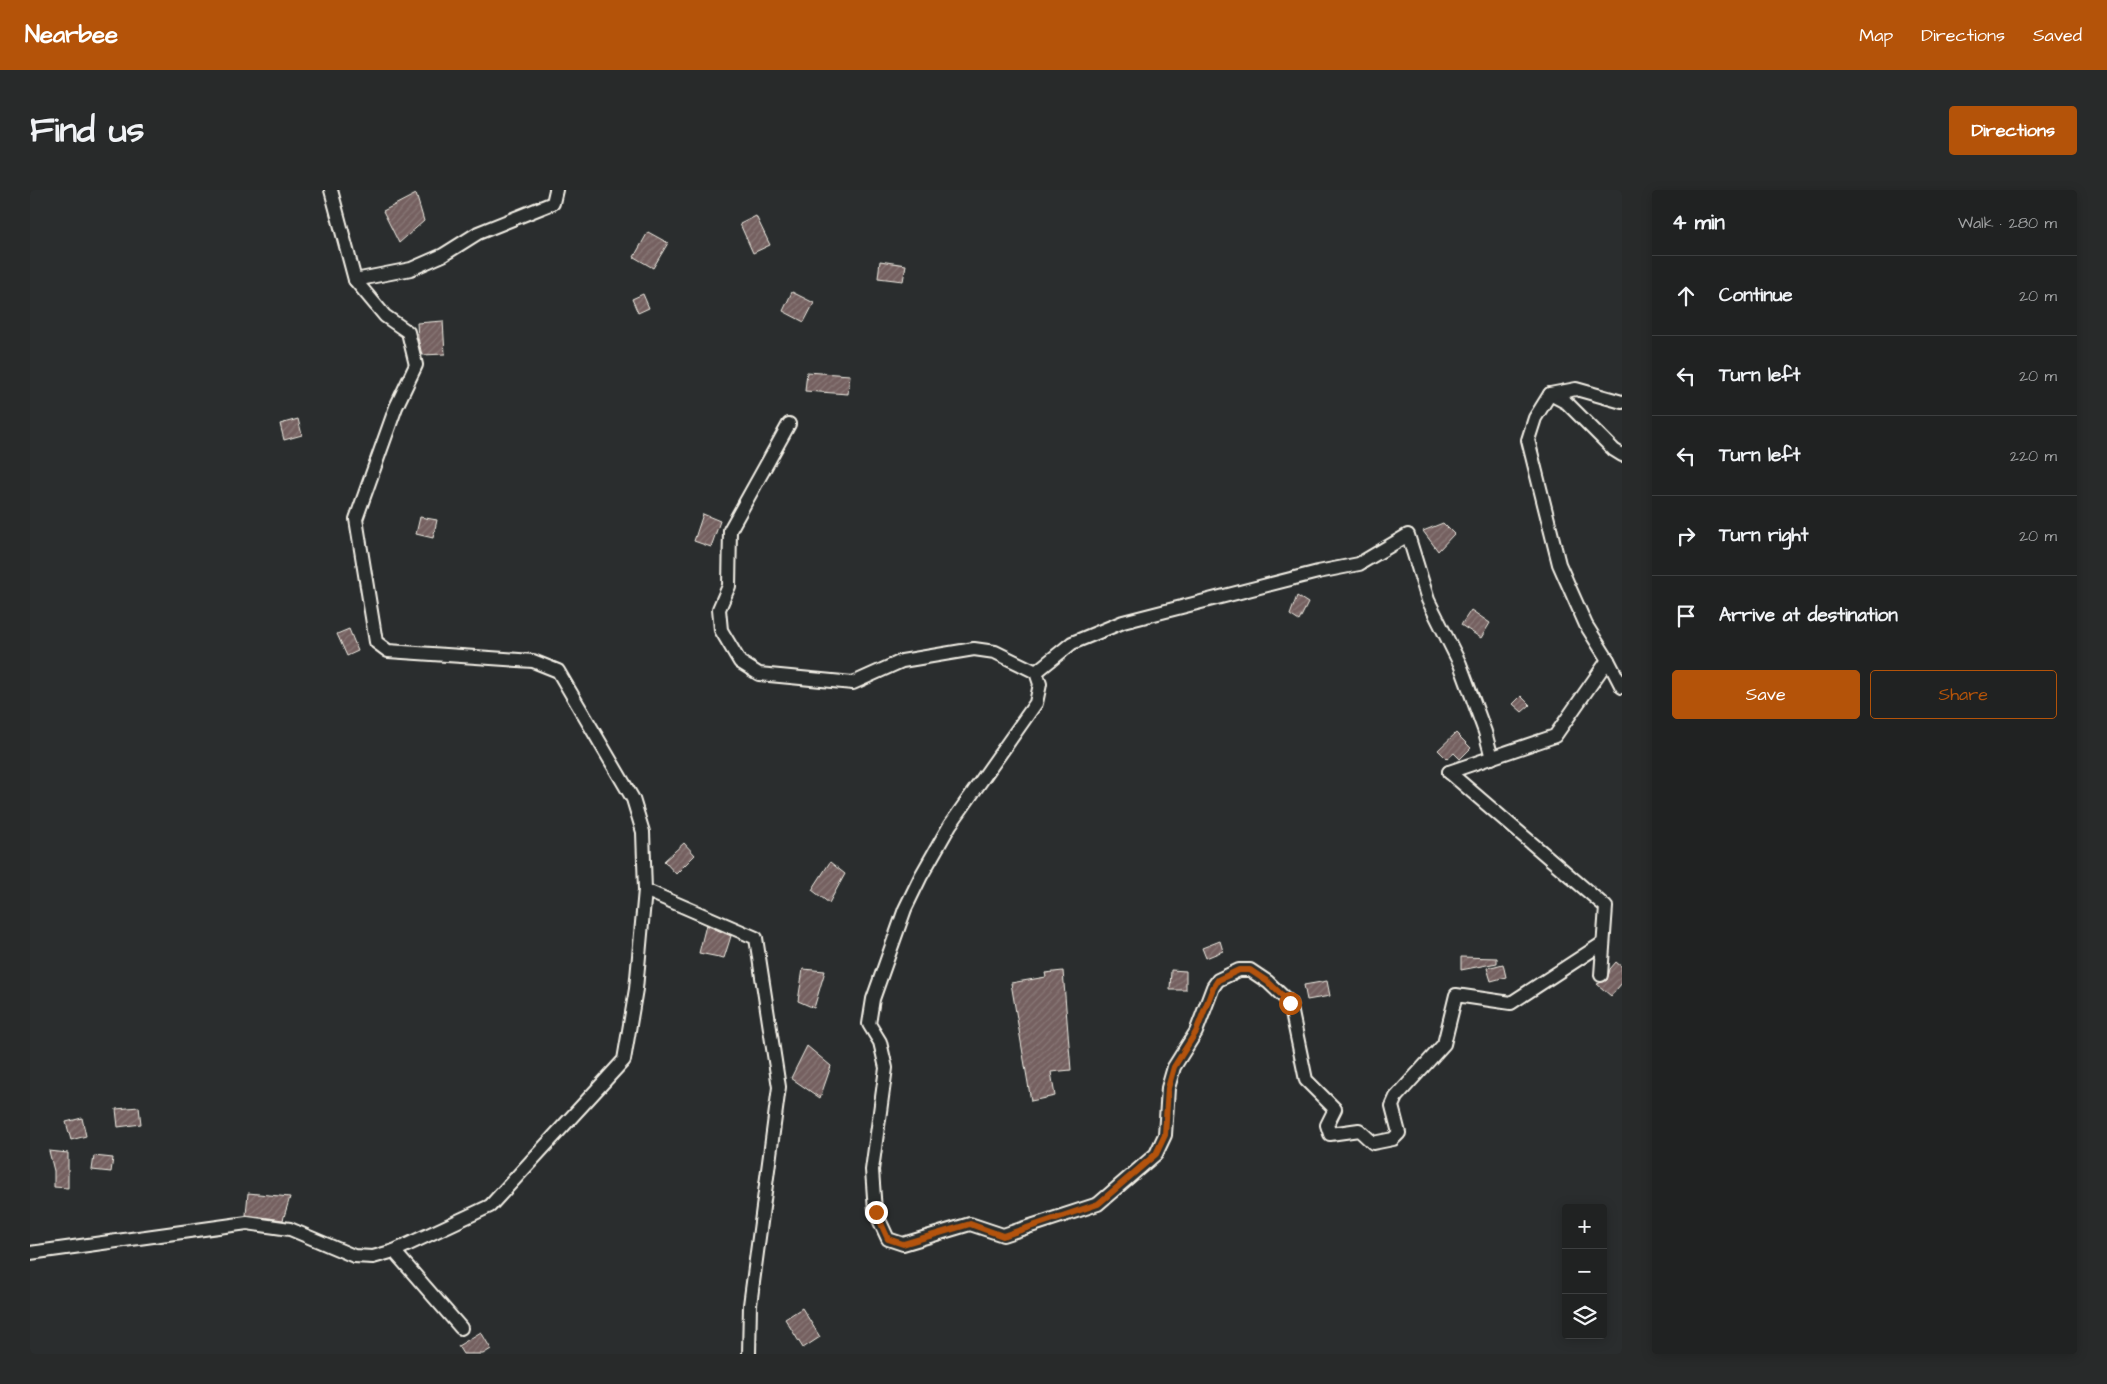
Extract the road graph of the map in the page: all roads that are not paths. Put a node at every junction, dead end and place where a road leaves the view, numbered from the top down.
1 (331, 190) edge
2 (556, 190) edge
3 (355, 280) junction
4 (1550, 394) junction
5 (1622, 402) edge
6 (789, 424) dead end
7 (1622, 456) edge
8 (1608, 660) junction
9 (1036, 672) junction
10 (1622, 687) edge
11 (1492, 758) junction
12 (645, 890) junction
13 (1603, 943) junction
14 (1601, 975) dead end
15 (394, 1250) junction
16 (30, 1253) edge
17 (460, 1328) dead end
18 (749, 1354) edge

1 - 3 street
2 - 3 street
3 - 12 street
4 - 5 street
4 - 7 street
4 - 8 street
6 - 9 street
8 - 10 street
8 - 11 street
9 - 11 street
9 - 13 street
11 - 13 street
12 - 15 street
12 - 18 street
13 - 14 street
15 - 16 street
15 - 17 street

